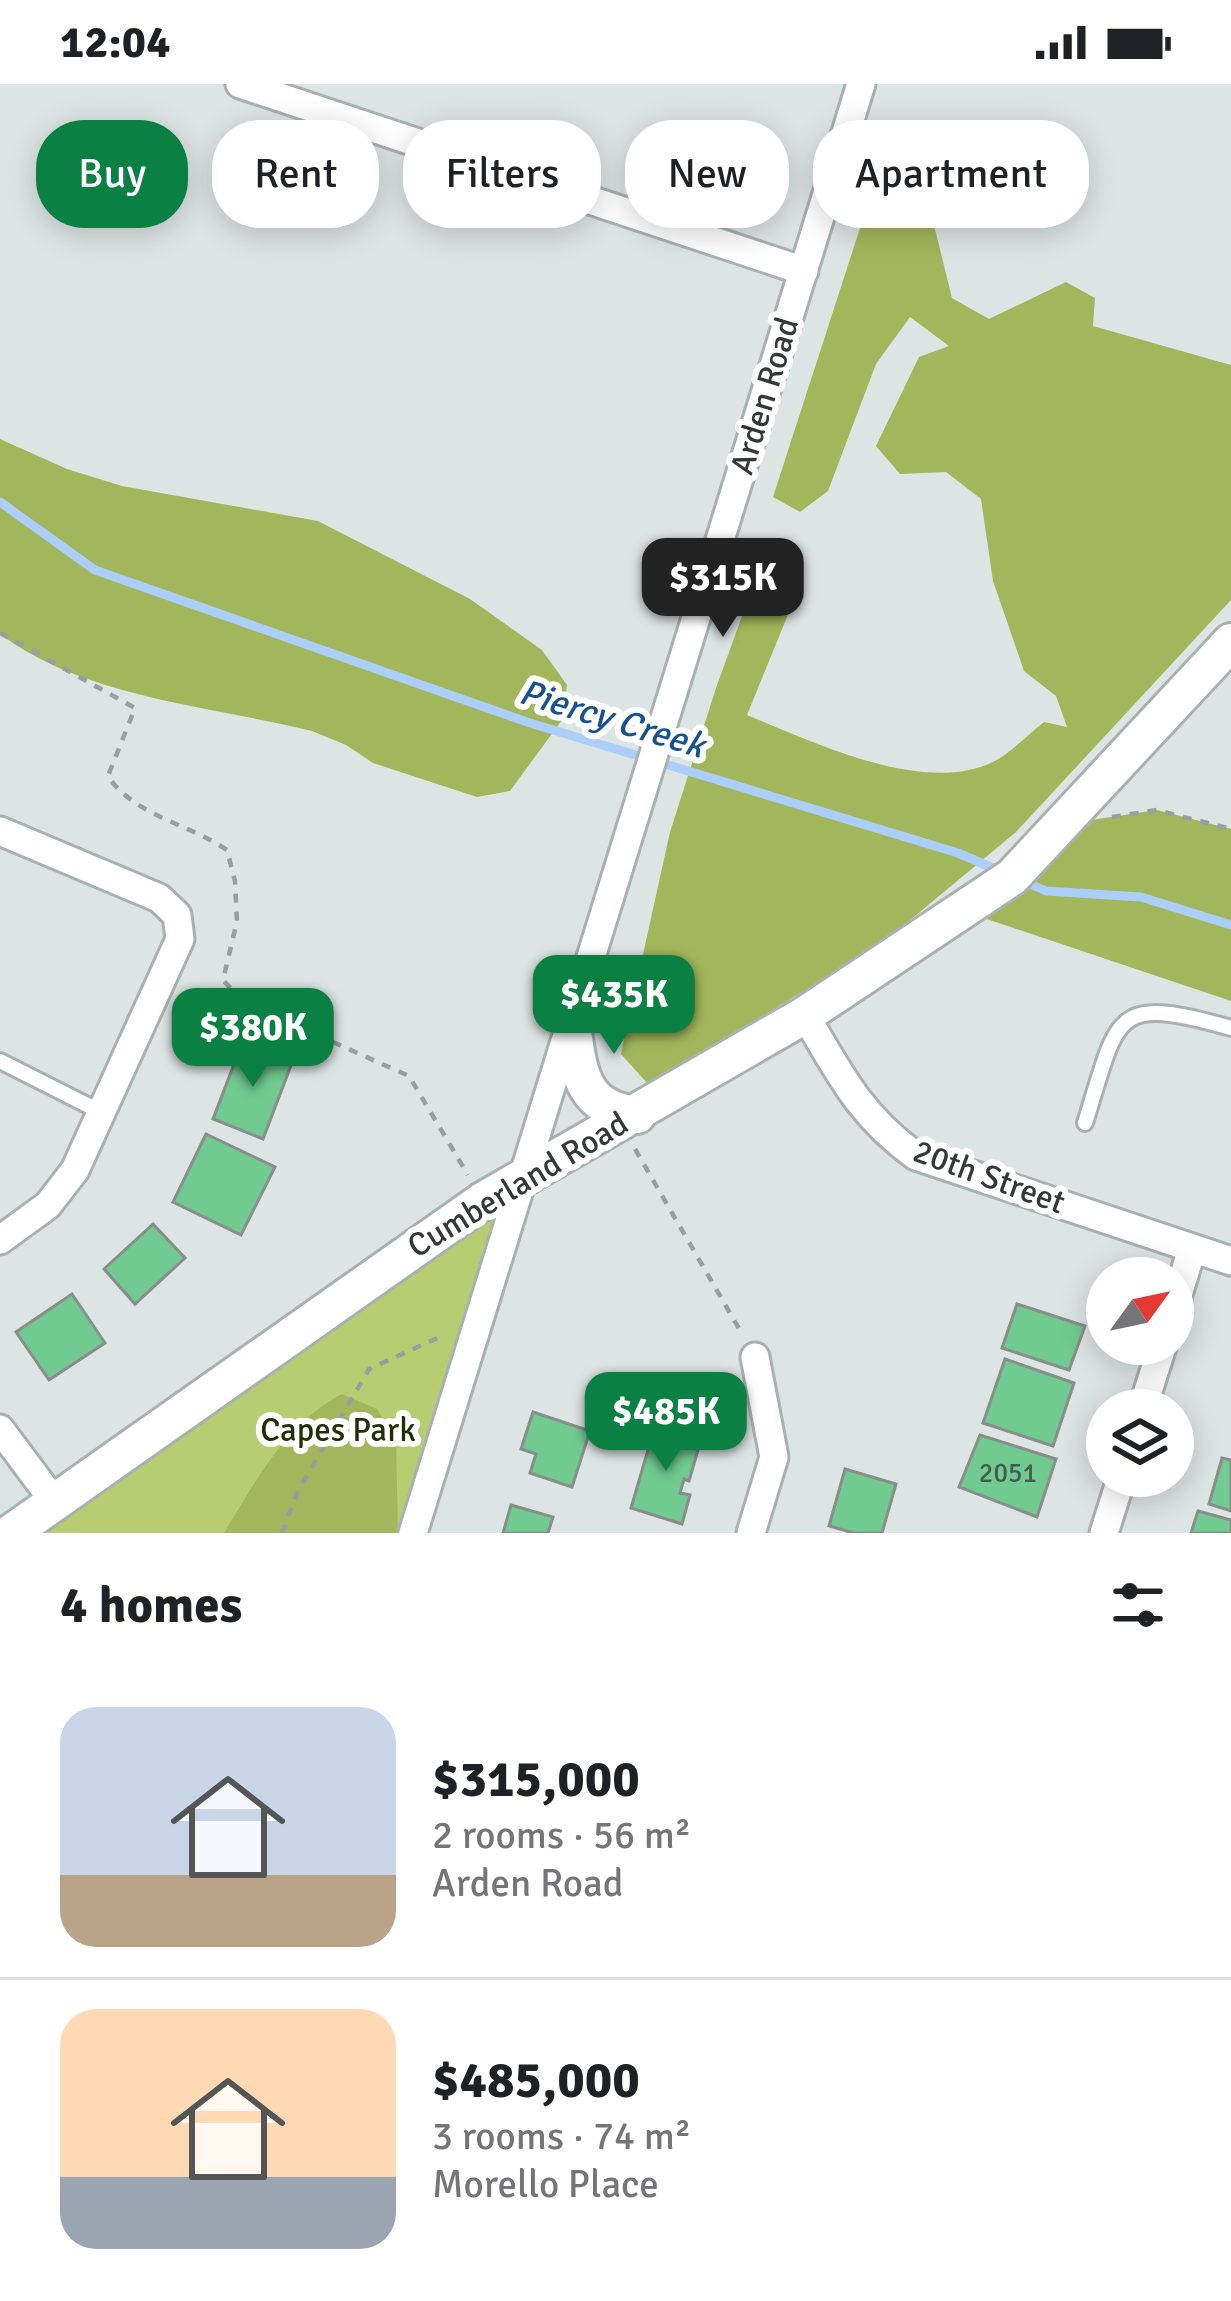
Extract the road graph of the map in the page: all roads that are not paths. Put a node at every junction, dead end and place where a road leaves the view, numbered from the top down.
1 (240, 84) edge
2 (861, 84) edge
3 (804, 271) junction
4 (1231, 642) edge
5 (0, 831) edge
6 (806, 1016) junction
7 (572, 1024) junction
8 (1231, 1028) edge
9 (0, 1060) edge
10 (101, 1112) junction
11 (629, 1119) junction
12 (1085, 1123) dead end
13 (524, 1178) junction
14 (0, 1240) edge
15 (1192, 1249) junction
16 (1190, 1257) edge
17 (1231, 1262) edge
18 (755, 1358) road end
19 (0, 1429) edge
20 (1115, 1497) edge
21 (53, 1500) junction
22 (10, 1533) edge
23 (413, 1533) edge
24 (751, 1533) edge
25 (1104, 1533) edge

1 - 3 street
2 - 3 street, Arden Road
3 - 7 street, Arden Road
4 - 6 street, Cumberland Road
5 - 10 street
6 - 11 street, Cumberland Road
6 - 15 street, 20th Street
7 - 11 street
7 - 13 street, Arden Road
8 - 12 lane
9 - 10 lane
10 - 14 street
11 - 13 street, Cumberland Road
13 - 21 street, Cumberland Road
13 - 23 street, Arden Road
15 - 16 street
15 - 17 street, 20th Street
18 - 24 street
19 - 21 street
20 - 25 street
21 - 22 street, Cumberland Road

